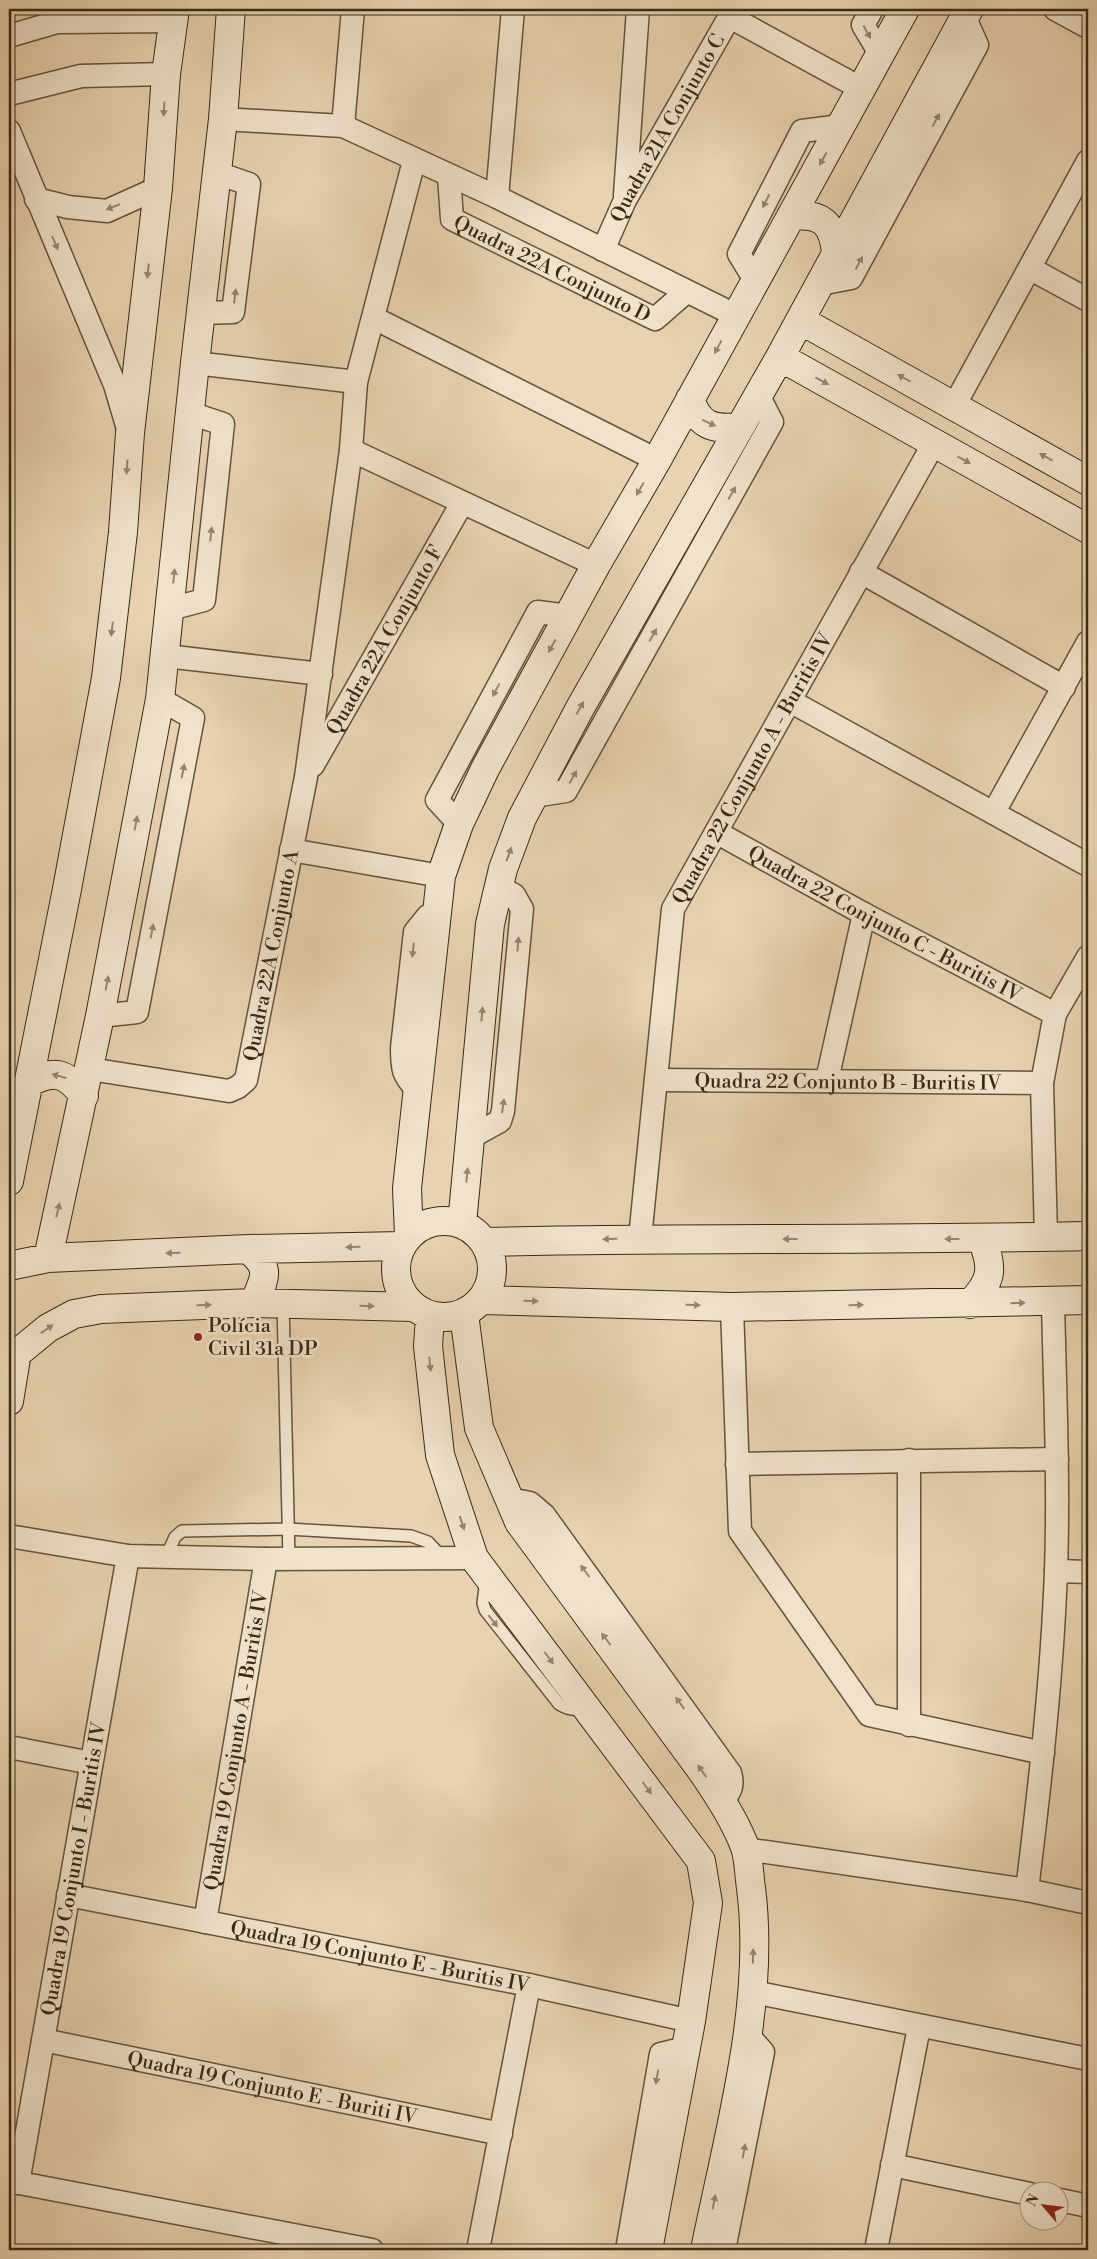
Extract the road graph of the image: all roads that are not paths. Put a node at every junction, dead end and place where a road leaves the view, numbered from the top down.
1 (231, 9) edge
2 (353, 9) edge
3 (513, 9) edge
4 (638, 9) edge
5 (872, 9) edge
6 (905, 9) edge
7 (1055, 9) edge
8 (732, 13) edge
9 (967, 13) edge
10 (174, 15) edge
11 (1088, 27) edge
12 (9, 36) edge
13 (881, 54) junction
14 (166, 74) junction
15 (862, 89) junction
16 (9, 94) edge
17 (223, 119) junction
18 (343, 126) junction
19 (841, 126) junction
20 (9, 131) edge
21 (414, 161) junction
22 (1088, 162) edge
23 (449, 176) junction
24 (158, 188) junction
25 (497, 197) junction
26 (36, 198) junction
27 (625, 200) junction
28 (791, 216) junction
29 (603, 250) junction
30 (836, 253) junction
31 (1031, 269) junction
32 (755, 280) junction
33 (820, 284) junction
34 (686, 292) junction
35 (1088, 300) edge
36 (735, 315) junction
37 (374, 318) junction
38 (800, 320) junction
39 (780, 357) junction
40 (194, 363) junction
41 (356, 382) junction
42 (758, 395) junction
43 (690, 399) junction
44 (954, 406) junction
45 (740, 427) junction
46 (130, 434) junction
47 (934, 443) junction
48 (351, 450) junction
49 (657, 460) junction
50 (1088, 481) edge
51 (462, 503) junction
52 (1088, 529) edge
53 (596, 565) junction
54 (861, 572) junction
55 (1088, 642) edge
56 (166, 656) junction
57 (321, 674) junction
58 (1064, 687) junction
59 (160, 699) junction
60 (790, 701) junction
61 (306, 777) junction
62 (533, 796) junction
63 (994, 812) junction
64 (716, 832) junction
65 (291, 850) junction
66 (1088, 865) edge
67 (441, 876) junction
68 (864, 914) junction
69 (1088, 957) edge
70 (1055, 1014) junction
71 (100, 1016) junction
72 (90, 1069) junction
73 (656, 1080) junction
74 (827, 1080) junction
75 (1042, 1083) junction
76 (20, 1092) edge
77 (84, 1096) junction
78 (9, 1181) edge
79 (462, 1224) junction
80 (1088, 1236) edge
81 (1046, 1237) junction
82 (640, 1238) junction
83 (982, 1239) junction
84 (405, 1241) junction
85 (485, 1242) junction
86 (248, 1250) junction
87 (48, 1258) junction
88 (9, 1266) edge
89 (1088, 1300) edge
90 (1053, 1302) junction
91 (254, 1303) junction
92 (283, 1303) junction
93 (970, 1304) junction
94 (732, 1306) junction
95 (473, 1307) junction
96 (422, 1311) junction
97 (13, 1356) edge
98 (9, 1401) edge
99 (1057, 1459) junction
100 (909, 1460) junction
101 (737, 1464) junction
102 (288, 1530) junction
103 (9, 1536) edge
104 (128, 1556) junction
105 (166, 1557) junction
106 (444, 1558) junction
107 (266, 1559) junction
108 (289, 1559) junction
109 (481, 1567) junction
110 (1056, 1571) junction
111 (1088, 1572) edge
112 (909, 1725) junction
113 (9, 1747) edge
114 (1043, 1752) junction
115 (91, 1764) junction
116 (745, 1849) junction
117 (1028, 1890) junction
118 (68, 1895) junction
119 (1088, 1903) edge
120 (205, 1922) junction
121 (530, 1986) junction
122 (753, 1992) junction
123 (918, 2027) junction
124 (689, 2035) junction
125 (748, 2035) junction
126 (43, 2040) junction
127 (1088, 2060) edge
128 (501, 2134) junction
129 (892, 2165) junction
130 (13, 2182) edge
131 (1020, 2192) edge
132 (1070, 2202) edge
133 (1088, 2206) edge
134 (330, 2246) edge
135 (372, 2250) edge
136 (478, 2250) edge
137 (627, 2250) edge
138 (648, 2250) edge
139 (705, 2250) edge
140 (724, 2250) edge
141 (876, 2250) edge

1 - 17 street
2 - 18 street
3 - 25 street
4 - 27 street
5 -> 13 street
6 - 13 street
7 - 11 street
8 - 15 street
8 - 27 street, Quadra 21A Conjunto C
9 - 30 street
33 -> 9 street
10 - 12 street
10 - 14 street
13 - 15 street
14 - 16 street
14 -> 24 street
15 - 19 street
17 - 18 street
40 -> 17 street
18 - 21 street
19 -> 28 street
19 -> 32 street
20 - 26 street
21 - 23 street
21 - 37 street, Quadra 22A Conjunto A
22 - 31 street
23 - 25 street
23 - 34 street, Quadra 22A Conjunto D
24 -> 26 street
24 -> 46 street
25 - 29 street
26 -> 46 street
27 - 29 street, Quadra 21A Conjunto C
28 - 30 street
28 - 32 street
29 - 34 street
30 - 33 street
31 - 35 street
31 - 44 street
32 - 36 street
33 - 38 street
34 - 36 street
36 -> 43 street
37 - 41 street, Quadra 22A Conjunto A
37 - 49 street
38 - 39 street
44 -> 38 street
39 - 42 street
39 -> 47 street
40 - 41 street
56 -> 40 street
41 - 48 street, Quadra 22A Conjunto A
42 - 45 street
62 -> 42 street
43 -> 45 street
43 - 49 street
50 -> 44 street
62 -> 45 street
46 -> 76 street
47 -> 52 street
47 - 54 street, Quadra 22 Conjunto A - Buritis IV
48 - 51 street
48 - 57 street, Quadra 22A Conjunto A
49 -> 53 street
51 - 53 street
51 - 61 street, Quadra 22A Conjunto F
53 -> 67 street
54 - 58 street
54 - 60 street, Quadra 22 Conjunto A - Buritis IV
55 - 58 street
56 - 57 street
56 - 59 street
57 - 61 street, Quadra 22A Conjunto A
58 - 63 street
71 -> 59 street
71 -> 59 street
60 - 63 street
60 - 64 street, Quadra 22 Conjunto A - Buritis IV
61 - 65 street, Quadra 22A Conjunto A
79 -> 62 street
63 - 66 street
64 - 68 street, Quadra 22 Conjunto C - Buritis IV
64 - 73 street, Quadra 22 Conjunto A - Buritis IV
65 - 67 street
65 - 72 street, Quadra 22A Conjunto A
67 -> 84 street
68 - 70 street, Quadra 22 Conjunto C - Buritis IV
68 - 74 street
69 - 70 street
70 - 75 street
71 - 72 street
72 - 77 street
73 - 74 street, Quadra 22 Conjunto B - Buritis IV
73 - 82 street, Quadra 22 Conjunto A - Buritis IV
74 - 75 street, Quadra 22 Conjunto B - Buritis IV
75 - 81 street
77 -> 76 street
76 - 78 street
87 -> 77 street
79 - 84 street
79 - 85 street
80 - 81 street
81 - 83 street
83 -> 82 street
82 -> 85 street
83 - 93 street
84 -> 86 street
84 - 96 street
85 - 95 street
86 -> 87 street
86 - 91 street
87 - 88 street
89 - 90 street
93 -> 90 street
90 - 99 street
91 - 92 street
97 -> 91 street
92 -> 96 street
92 - 102 lane
94 -> 93 street
95 -> 94 street
94 - 101 street
95 - 96 street
116 -> 95 street
96 -> 109 street
97 - 98 street
99 - 100 street
99 - 110 street
100 - 101 street
100 - 112 street
101 - 112 street
102 - 105 lane
102 - 106 lane
102 - 108 lane
103 - 104 street
104 - 105 street
104 - 115 street, Quadra 19 Conjunto I - Buritis IV
105 - 107 street
106 - 108 street
106 - 109 street
107 - 108 street
107 - 120 street, Quadra 19 Conjunto A - Buritis IV
109 -> 124 street
110 - 111 street
110 - 114 street
112 - 114 street
113 - 115 street
114 - 117 street
115 - 118 street, Quadra 19 Conjunto I - Buritis IV
116 - 117 street
122 -> 116 street
117 - 119 street
118 - 120 street, Quadra 19 Conjunto E - Buritis IV
118 - 126 street, Quadra 19 Conjunto I - Buritis IV
120 - 121 street, Quadra 19 Conjunto E - Buritis IV
121 - 124 street, Quadra 19 Conjunto E - Buritis IV
121 - 128 street
122 - 123 street
122 - 125 street
123 - 127 street
123 - 129 street
124 -> 137 street
124 - 138 street
139 -> 125 street
140 -> 125 street
126 - 128 street, Quadra 19 Conjunto E - Buriti IV
126 - 130 street, Quadra 19 Conjunto I - Buritis IV
128 - 136 street
129 - 131 street
129 - 141 street
130 - 134 street
132 - 133 street
134 - 135 street

